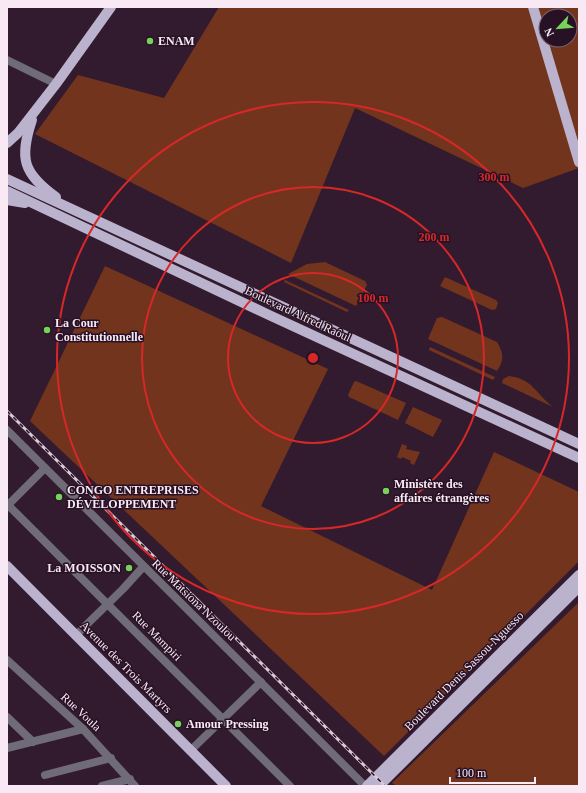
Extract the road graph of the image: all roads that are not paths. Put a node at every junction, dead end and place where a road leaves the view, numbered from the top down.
1 (111, 7) edge
2 (533, 7) edge
3 (7, 60) edge
4 (56, 84) junction
5 (36, 110) junction
6 (9, 139) edge
7 (7, 148) edge
8 (579, 162) edge
9 (7, 179) edge
10 (7, 191) edge
11 (7, 200) edge
12 (37, 205) junction
13 (74, 210) junction
14 (7, 430) edge
15 (579, 444) edge
16 (579, 458) edge
17 (45, 468) junction
18 (8, 505) edge
19 (7, 566) edge
20 (143, 567) junction
21 (579, 575) edge
22 (579, 587) edge
23 (107, 603) junction
24 (76, 635) junction
25 (7, 660) edge
26 (261, 682) junction
27 (7, 717) edge
28 (223, 718) junction
29 (83, 730) junction
30 (33, 742) junction
31 (7, 748) edge
32 (190, 751) junction
33 (111, 758) junction
34 (45, 775) dead end
35 (130, 779) junction
36 (102, 786) edge
37 (135, 786) edge
38 (226, 786) edge
39 (290, 786) edge
40 (366, 786) edge
41 (379, 786) edge

1 - 4 main road
2 - 8 main road
3 - 4 street
4 - 5 main road
5 - 6 main road
5 - 13 main road
6 - 7 main road
9 - 13 main road, Boulevard Alfred Raôul
10 - 12 main road, Boulevard Alfred Raôul
11 - 12 main road
12 - 16 main road, Boulevard Alfred Raôul
13 - 15 main road, Boulevard Alfred Raôul
14 - 17 street, Rue Matsiona Nzoulou
17 - 18 street
17 - 20 street, Rue Matsiona Nzoulou
18 - 23 street, Rue Mampiri
19 - 24 main road, Avenue des Trois Martyrs
20 - 23 street
20 - 26 street, Rue Matsiona Nzoulou
21 - 40 main road, Boulevard Denis Sassou-Nguesso
22 - 41 main road, Boulevard Denis Sassou-Nguesso
23 - 24 street
23 - 28 street, Rue Mampiri
24 - 32 main road, Avenue des Trois Martyrs
25 - 29 street, Rue Voula
26 - 28 street
26 - 40 street, Rue Matsiona Nzoulou
27 - 30 street
28 - 32 street
28 - 39 street, Rue Mampiri
29 - 30 street
29 - 33 street, Rue Voula
30 - 31 street
32 - 38 main road, Avenue des Trois Martyrs
33 - 34 street
33 - 35 street, Rue Voula
35 - 36 street
35 - 37 street, Rue Voula

